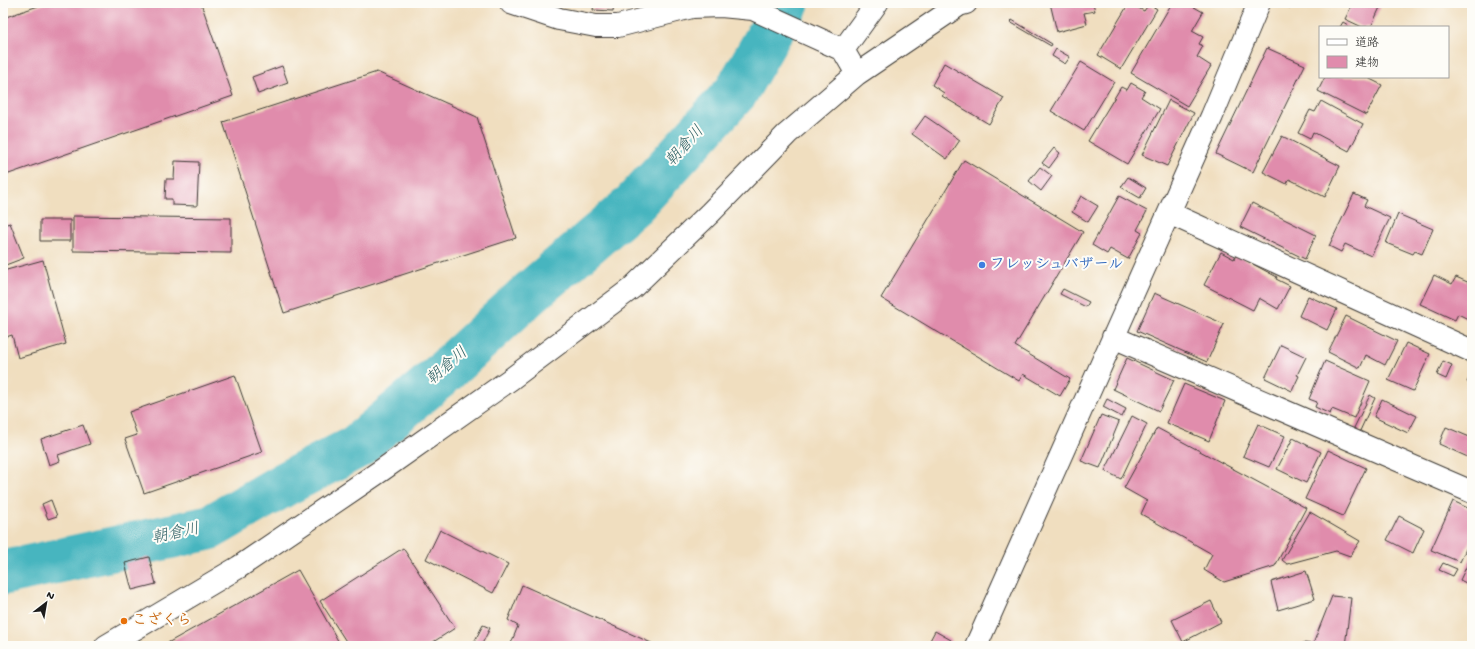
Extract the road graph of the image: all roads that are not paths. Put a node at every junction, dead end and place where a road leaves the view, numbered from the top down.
1 (510, 3) edge
2 (877, 3) edge
3 (966, 3) edge
4 (1259, 3) edge
5 (843, 50) junction
6 (857, 74) junction
7 (1168, 213) junction
8 (1113, 337) junction
9 (1472, 351) edge
10 (1472, 492) edge
11 (106, 646) edge
12 (976, 646) edge

1 - 5 street
2 - 5 street
3 - 6 street
4 - 7 street
5 - 6 street
6 - 11 street
7 - 8 street
7 - 9 street
8 - 10 street
8 - 12 street

